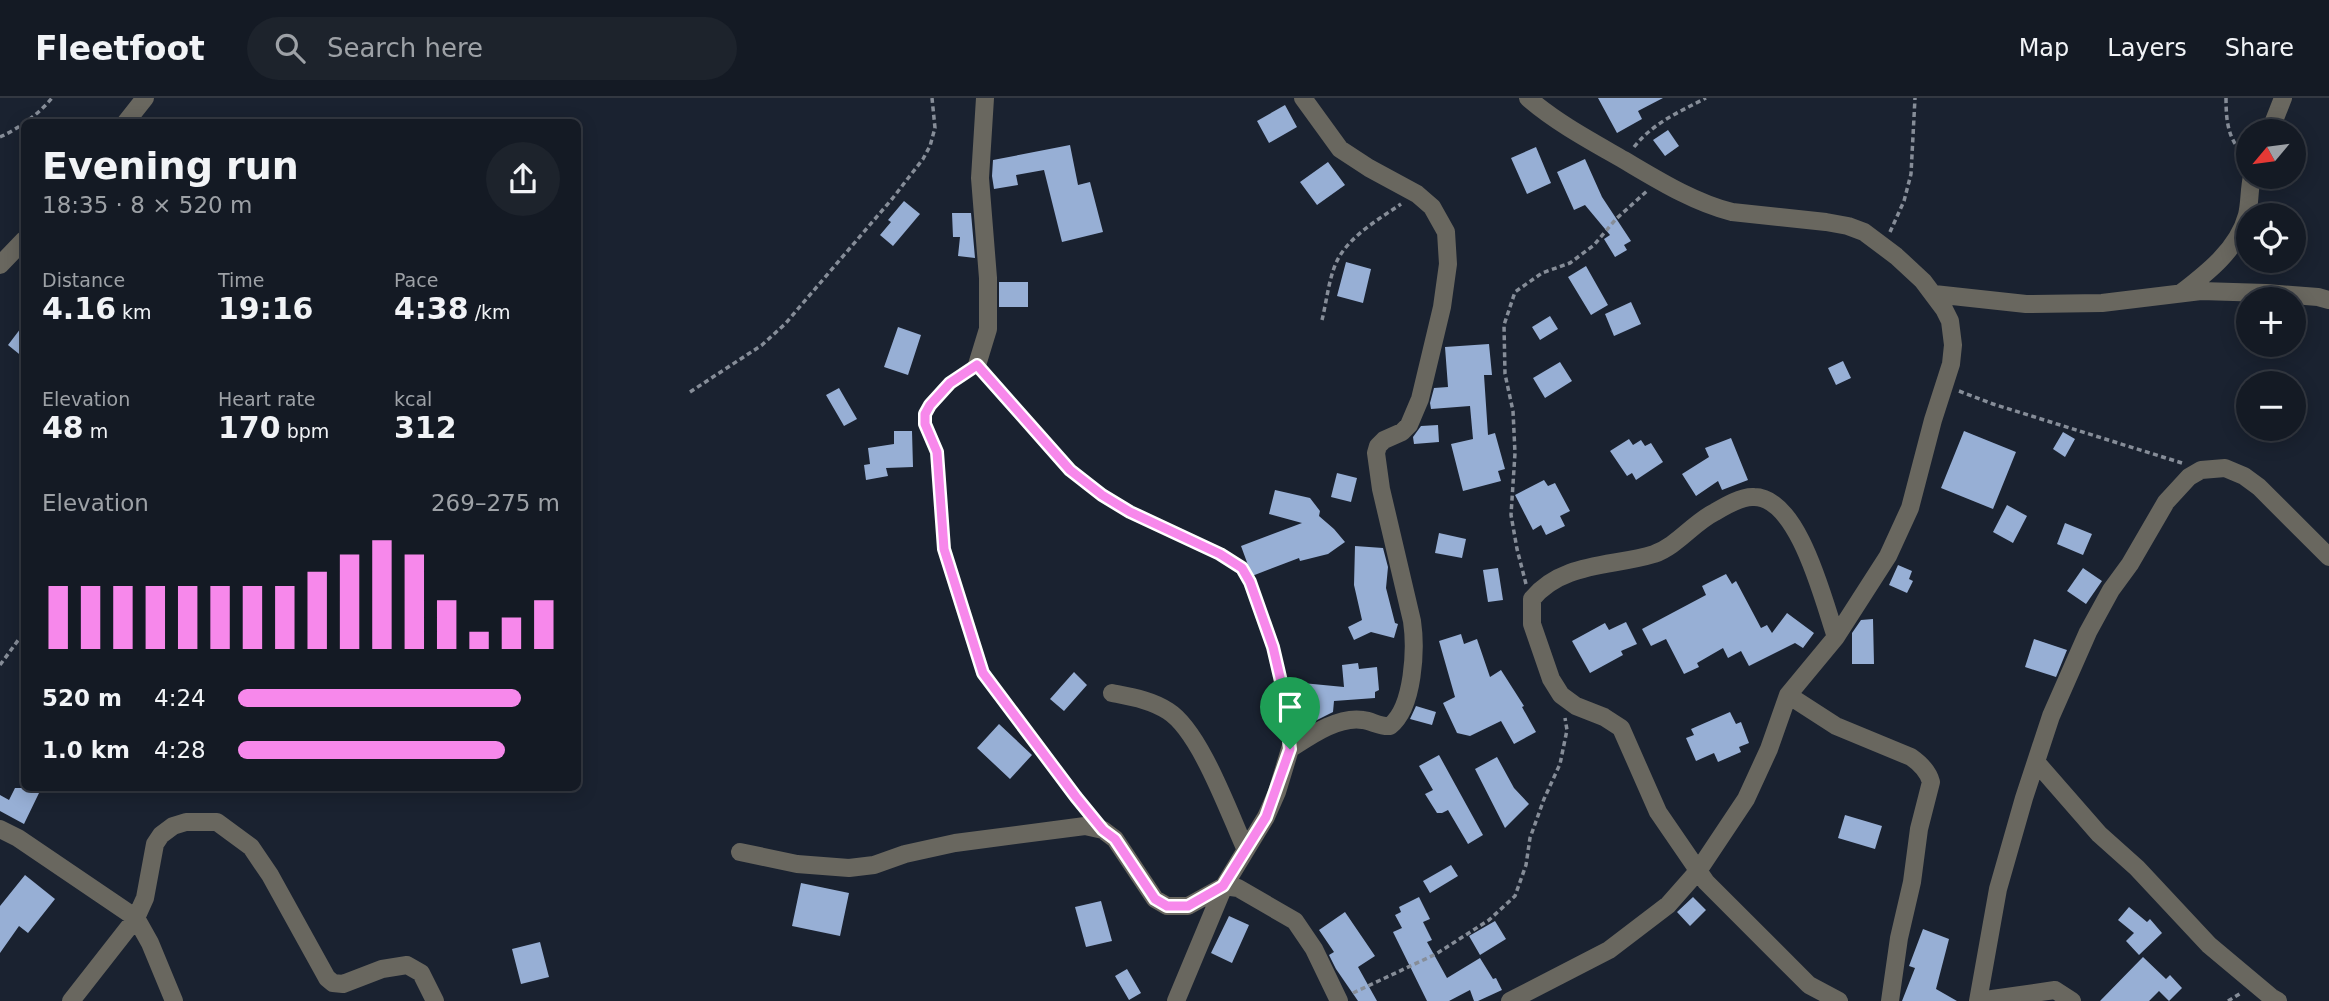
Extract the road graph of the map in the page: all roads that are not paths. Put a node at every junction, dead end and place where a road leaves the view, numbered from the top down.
1 (145, 98) edge
2 (985, 98) edge
3 (1303, 98) edge
4 (1528, 98) edge
5 (2283, 98) edge
6 (128, 119) edge
7 (2275, 119) edge
8 (2251, 189) edge
9 (21, 243) edge
10 (0, 265) edge
11 (1934, 294) junction
12 (2179, 295) junction
13 (2329, 300) edge
14 (977, 365) road end
15 (2329, 557) edge
16 (1836, 638) junction
17 (1112, 693) dead end
18 (1788, 695) junction
19 (2037, 763) junction
20 (0, 830) edge
21 (1245, 848) junction
22 (740, 852) dead end
23 (1698, 871) junction
24 (1223, 886) junction
25 (136, 918) junction
26 (1338, 1000) edge
27 (71, 1001) edge
28 (174, 1001) edge
29 (435, 1001) edge
30 (1176, 1001) edge
31 (1510, 1001) edge
32 (1839, 1001) edge
33 (1890, 1001) edge
34 (1978, 1001) edge
35 (2072, 1001) edge
36 (2278, 1001) edge

1 - 6 street
2 - 14 street
3 - 21 street
4 - 11 street
5 - 7 street
8 - 12 street
9 - 10 street
11 - 12 street
11 - 16 street
12 - 13 street
15 - 19 street
16 - 18 street
16 - 23 street
17 - 21 street
18 - 23 street
18 - 33 street
19 - 34 street
19 - 36 street
20 - 25 street
21 - 24 street
22 - 24 street
23 - 31 street
23 - 32 street
24 - 26 street
24 - 30 street
25 - 27 street
25 - 28 street
25 - 29 street
34 - 35 street

